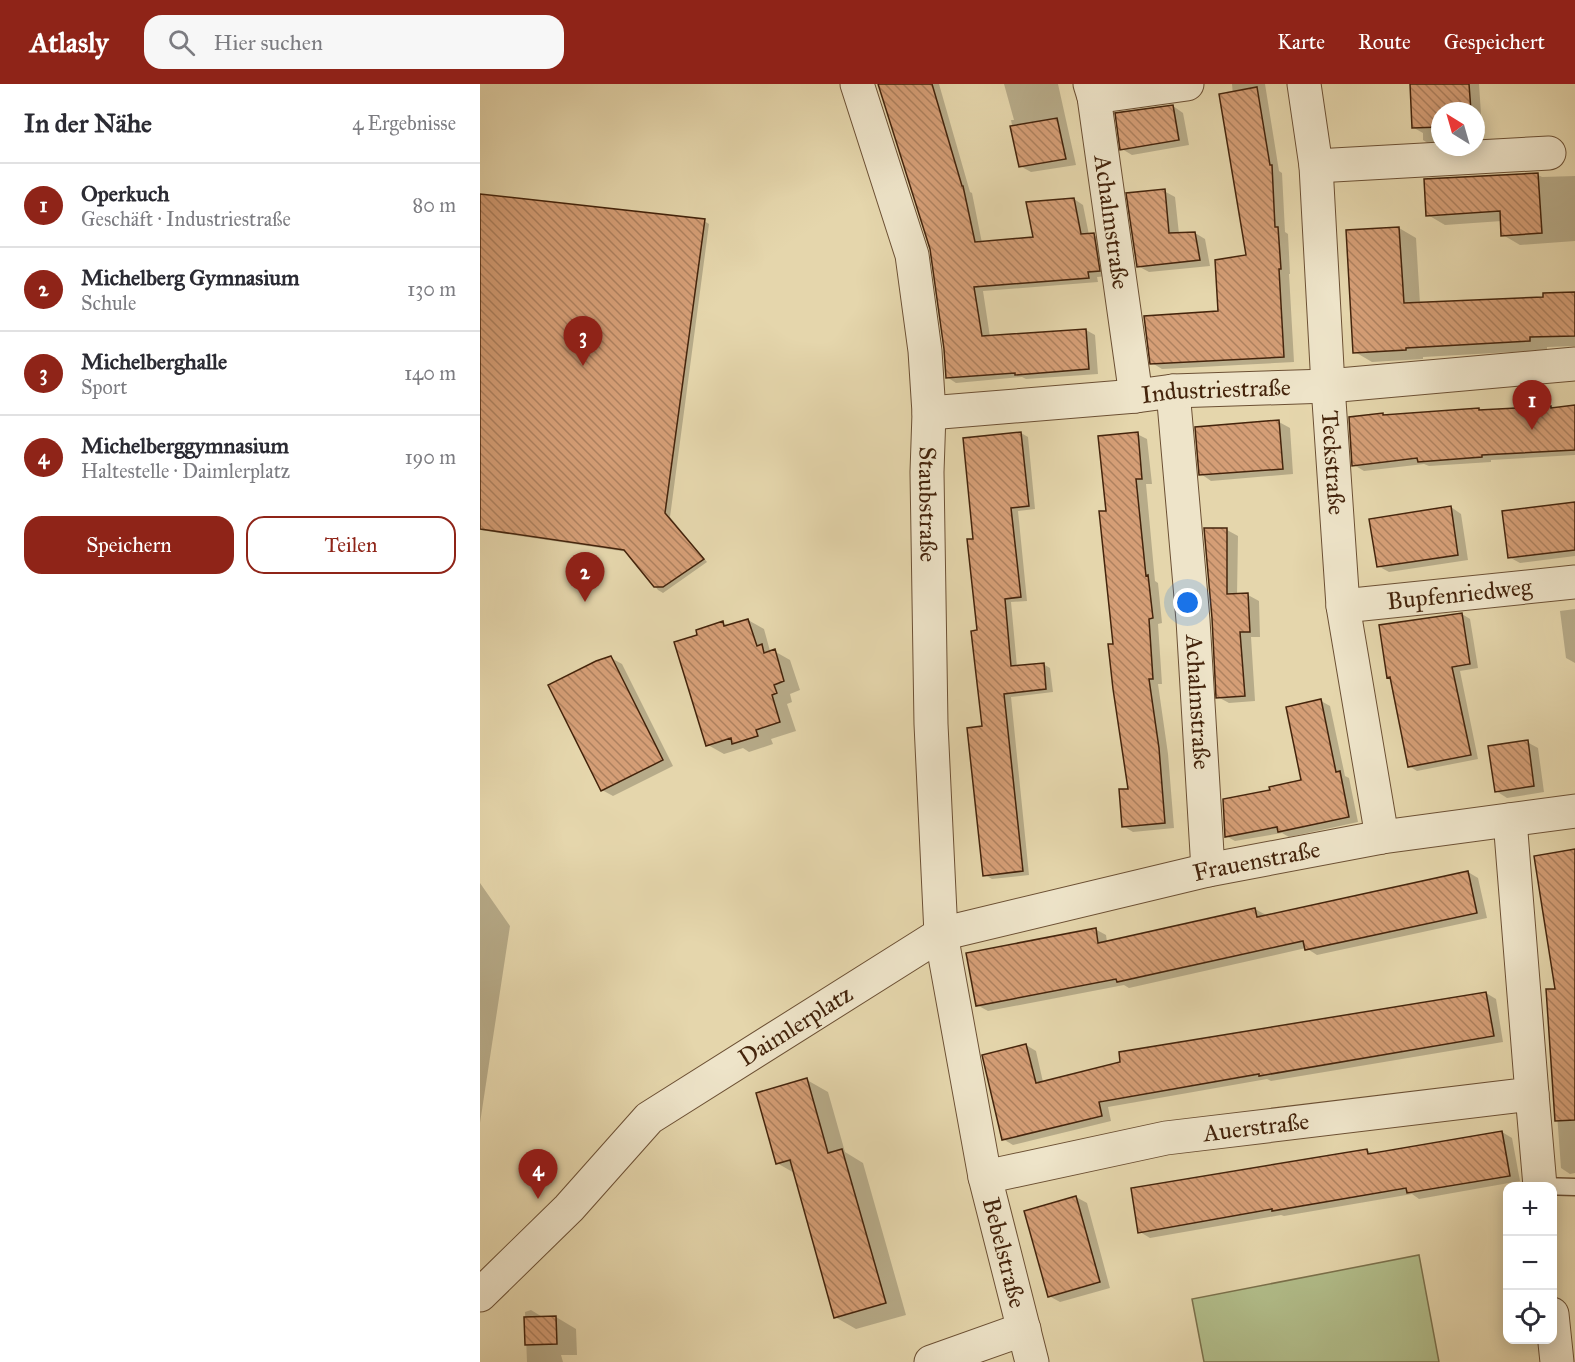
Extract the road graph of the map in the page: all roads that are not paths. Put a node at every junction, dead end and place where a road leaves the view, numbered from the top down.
1 (857, 84) edge
2 (1187, 84) edge
3 (1304, 84) edge
4 (1092, 90) edge
5 (1550, 153) dead end
6 (1316, 166) junction
7 (1575, 364) edge
8 (1328, 386) junction
9 (1173, 391) junction
10 (1136, 396) junction
11 (929, 413) junction
12 (1575, 582) edge
13 (1343, 606) junction
14 (1575, 811) edge
15 (1510, 820) junction
16 (1382, 837) junction
17 (1208, 870) junction
18 (940, 934) junction
19 (1532, 1094) junction
20 (985, 1177) junction
21 (1540, 1182) edge
22 (1557, 1186) edge
23 (1575, 1187) edge
24 (480, 1295) edge
25 (1024, 1329) junction
26 (1555, 1344) edge
27 (931, 1362) edge
28 (1032, 1362) edge
29 (1557, 1362) edge

1 - 11 street, Staubstraße
2 - 4 street
3 - 6 street, Teckstraße
4 - 10 street, Achalmstraße
5 - 6 street
6 - 8 street, Teckstraße
7 - 8 street, Industriestraße
8 - 9 street, Industriestraße
8 - 13 street, Teckstraße
9 - 10 street, Industriestraße
9 - 17 street, Achalmstraße
10 - 11 street, Industriestraße
11 - 18 street, Staubstraße
12 - 13 street, Bupfenriedweg
13 - 16 street, Teckstraße
14 - 15 street, Frauenstraße
15 - 16 street, Frauenstraße
15 - 19 street
16 - 17 street, Frauenstraße
17 - 18 street, Frauenstraße
18 - 20 street
18 - 24 street, Daimlerplatz
19 - 20 street, Auerstraße
19 - 21 street
20 - 25 street, Bebelstraße
22 - 23 lane
25 - 27 street, Bebelstraße
25 - 28 street, Bebelstraße
26 - 29 street

